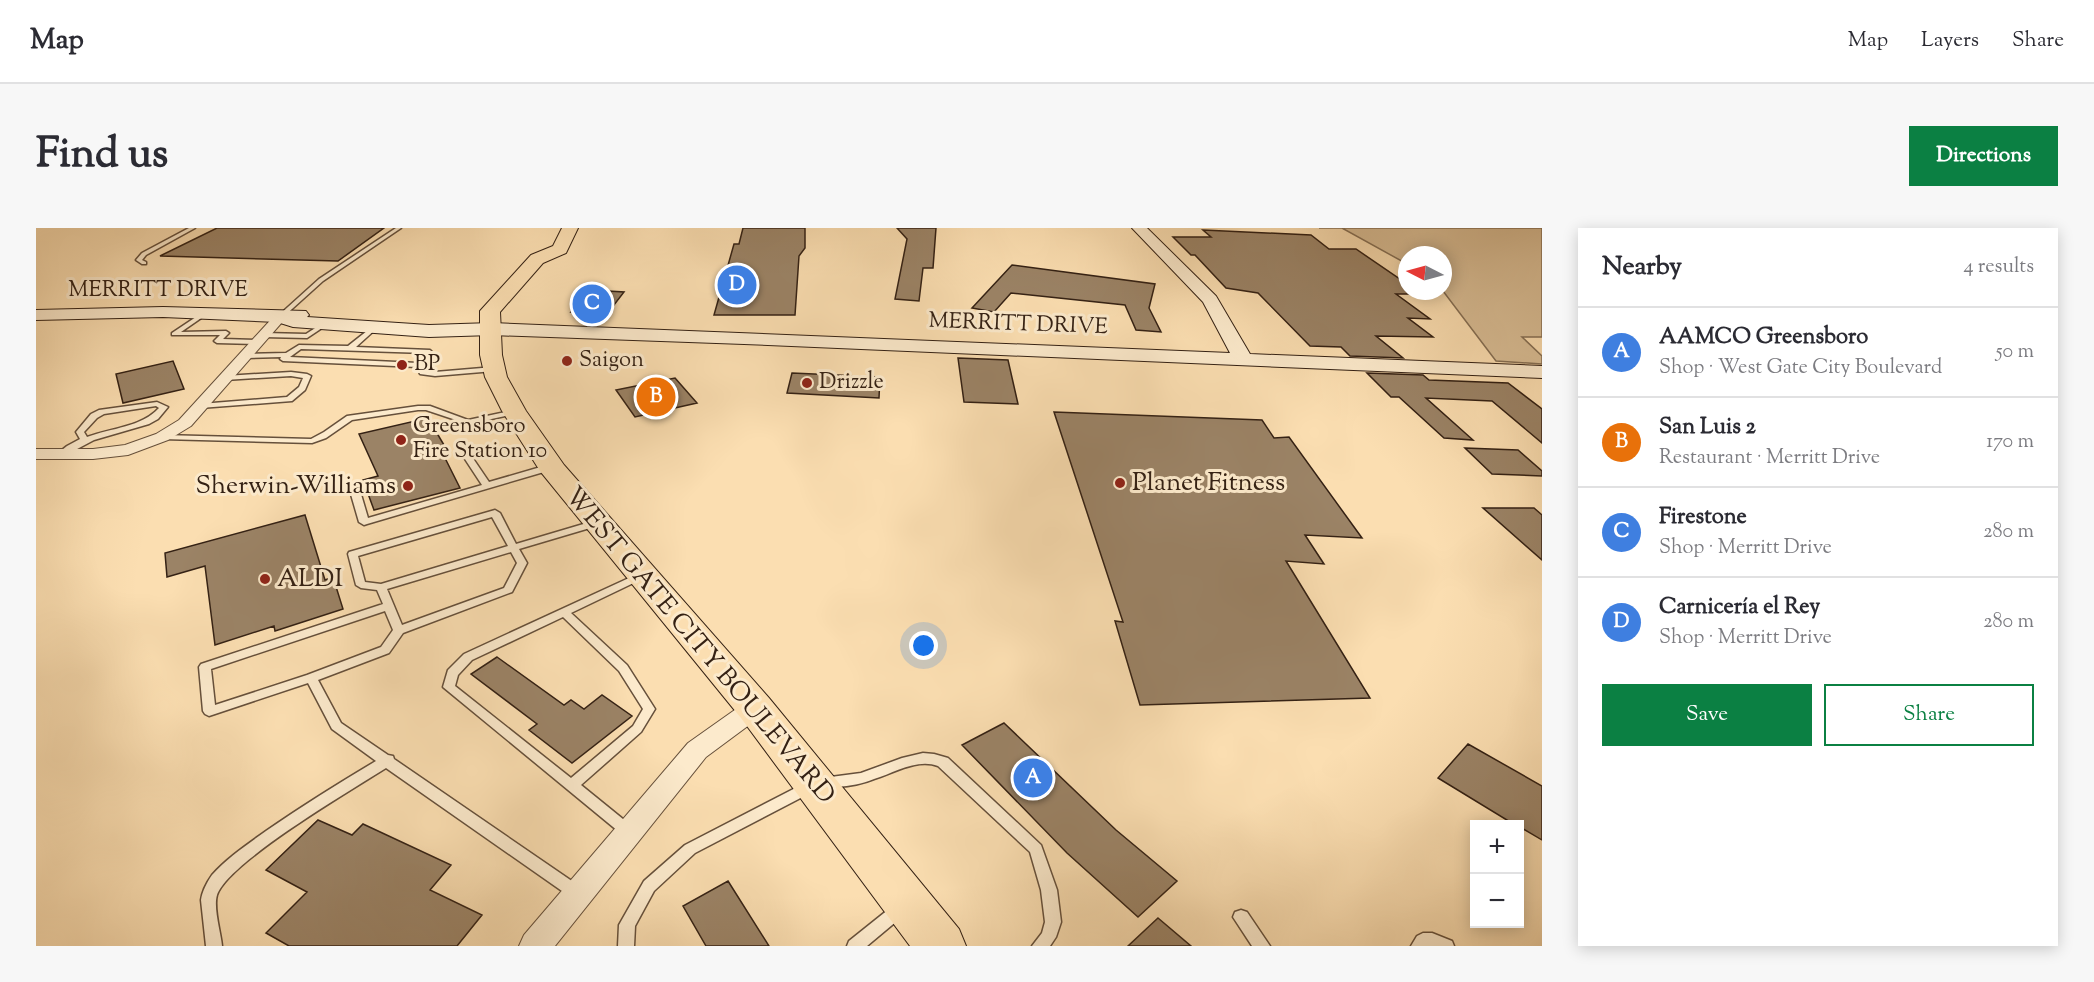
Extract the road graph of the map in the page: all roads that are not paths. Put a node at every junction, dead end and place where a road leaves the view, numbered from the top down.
1 (193, 228) edge
2 (399, 228) edge
3 (570, 228) edge
4 (1138, 228) edge
5 (560, 249) junction
6 (144, 263) dead end
7 (552, 273) dead end
8 (205, 313) junction
9 (36, 315) edge
10 (280, 317) junction
11 (506, 321) junction
12 (325, 324) junction
13 (375, 328) junction
14 (261, 339) junction
15 (348, 349) junction
16 (288, 355) junction
17 (245, 356) junction
18 (1243, 358) junction
19 (420, 365) junction
20 (494, 369) junction
21 (1542, 372) edge
22 (225, 378) junction
23 (200, 406) junction
24 (515, 412) junction
25 (162, 437) junction
26 (85, 440) junction
27 (36, 454) edge
28 (61, 454) junction
29 (468, 456) dead end
30 (552, 467) junction
31 (487, 486) junction
32 (354, 491) dead end
33 (598, 523) junction
34 (514, 547) junction
35 (642, 575) junction
36 (381, 587) junction
37 (388, 606) junction
38 (564, 612) junction
39 (399, 630) junction
40 (310, 678) junction
41 (755, 708) junction
42 (388, 760) junction
43 (814, 784) junction
44 (572, 785) junction
45 (629, 831) junction
46 (579, 894) junction
47 (908, 903) junction
48 (1241, 917) dead end
49 (214, 946) edge
50 (535, 946) edge
51 (626, 946) edge
52 (855, 946) edge
53 (941, 946) edge
54 (1040, 946) edge
55 (1262, 946) edge
56 (1419, 946) edge
57 (1446, 946) edge

1 - 6 lane
2 - 10 lane
3 - 5 main road
4 - 18 street
5 - 7 main road
5 - 11 main road, WEST GATE CITY BOULEVARD
8 - 9 street, MERRITT DRIVE
8 - 10 street, MERRITT DRIVE
8 - 14 lane
10 - 11 street, MERRITT DRIVE
10 - 12 street, MERRITT DRIVE
10 - 14 street
11 - 13 street, MERRITT DRIVE
11 - 18 street, MERRITT DRIVE
11 - 20 main road, WEST GATE CITY BOULEVARD
12 - 13 street, MERRITT DRIVE
12 - 14 lane
13 - 15 lane
14 - 17 street
15 - 16 lane
15 - 19 lane
16 - 17 lane
16 - 19 lane
17 - 22 street
18 - 21 street, MERRITT DRIVE
19 - 20 lane
20 - 24 main road, WEST GATE CITY BOULEVARD
22 - 23 street
22 - 23 lane
23 - 25 street
24 - 25 lane
24 - 30 main road, WEST GATE CITY BOULEVARD
25 - 28 street
26 - 26 lane
26 - 28 lane
27 - 28 street
29 - 31 lane
30 - 31 lane
30 - 33 main road, WEST GATE CITY BOULEVARD
31 - 32 lane
33 - 34 lane
33 - 35 main road, WEST GATE CITY BOULEVARD
34 - 36 lane
34 - 36 lane
34 - 39 lane
35 - 38 lane
35 - 41 main road, WEST GATE CITY BOULEVARD
36 - 37 lane
37 - 39 lane
37 - 40 lane
38 - 44 lane
38 - 44 lane
39 - 40 lane
40 - 42 lane
41 - 43 main road, WEST GATE CITY BOULEVARD
41 - 45 street
42 - 46 lane
42 - 49 lane
43 - 47 main road, WEST GATE CITY BOULEVARD
43 - 51 lane
43 - 54 lane
44 - 45 lane
45 - 46 street
46 - 50 street
47 - 52 lane
47 - 53 main road, WEST GATE CITY BOULEVARD
48 - 55 lane
56 - 57 lane

